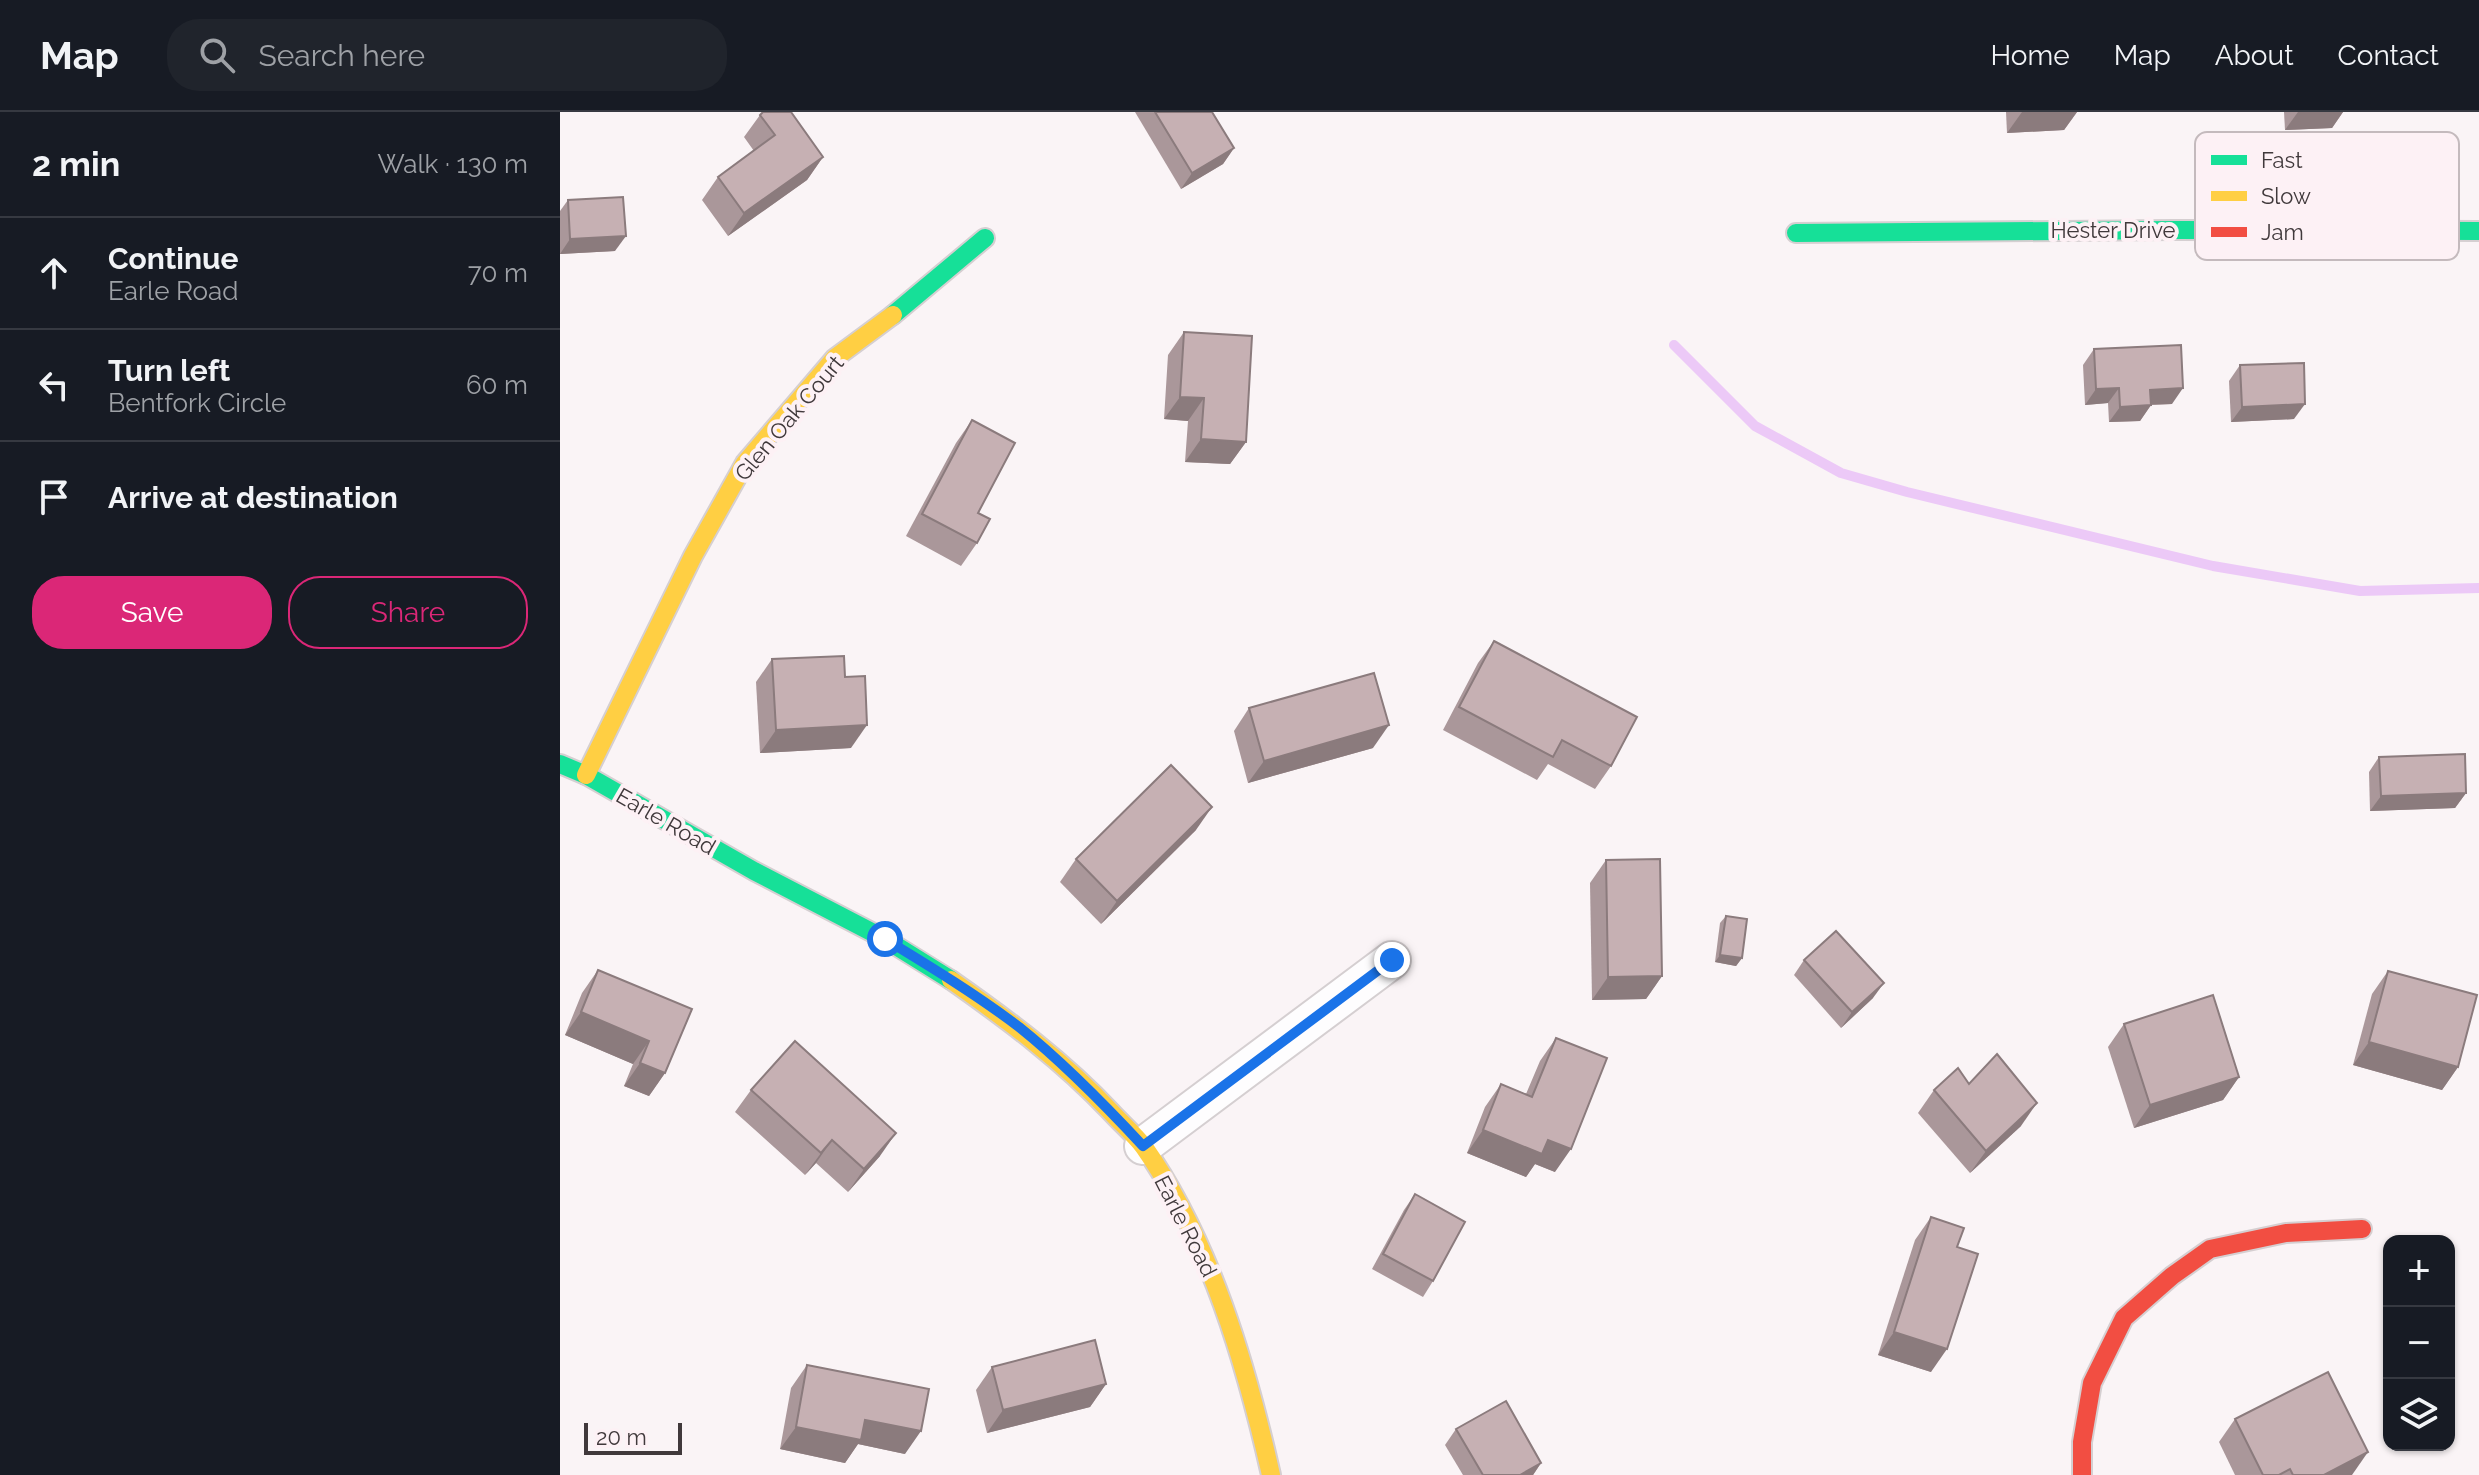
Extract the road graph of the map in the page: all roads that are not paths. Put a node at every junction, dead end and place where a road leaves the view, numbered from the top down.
1 (2195, 230) edge
2 (2459, 231) edge
3 (2479, 231) edge
4 (1796, 233) dead end
5 (985, 238) dead end
6 (560, 764) edge
7 (586, 775) junction
8 (1392, 960) dead end
9 (1143, 1146) junction
10 (2362, 1229) dead end
11 (1271, 1475) edge
12 (2082, 1475) edge

1 - 4 street, Hester Drive
2 - 3 street, Hester Drive
5 - 7 street, Glen Oak Court
6 - 7 street, Earle Road
7 - 9 street, Earle Road
8 - 9 street
9 - 11 street, Earle Road
10 - 12 street

